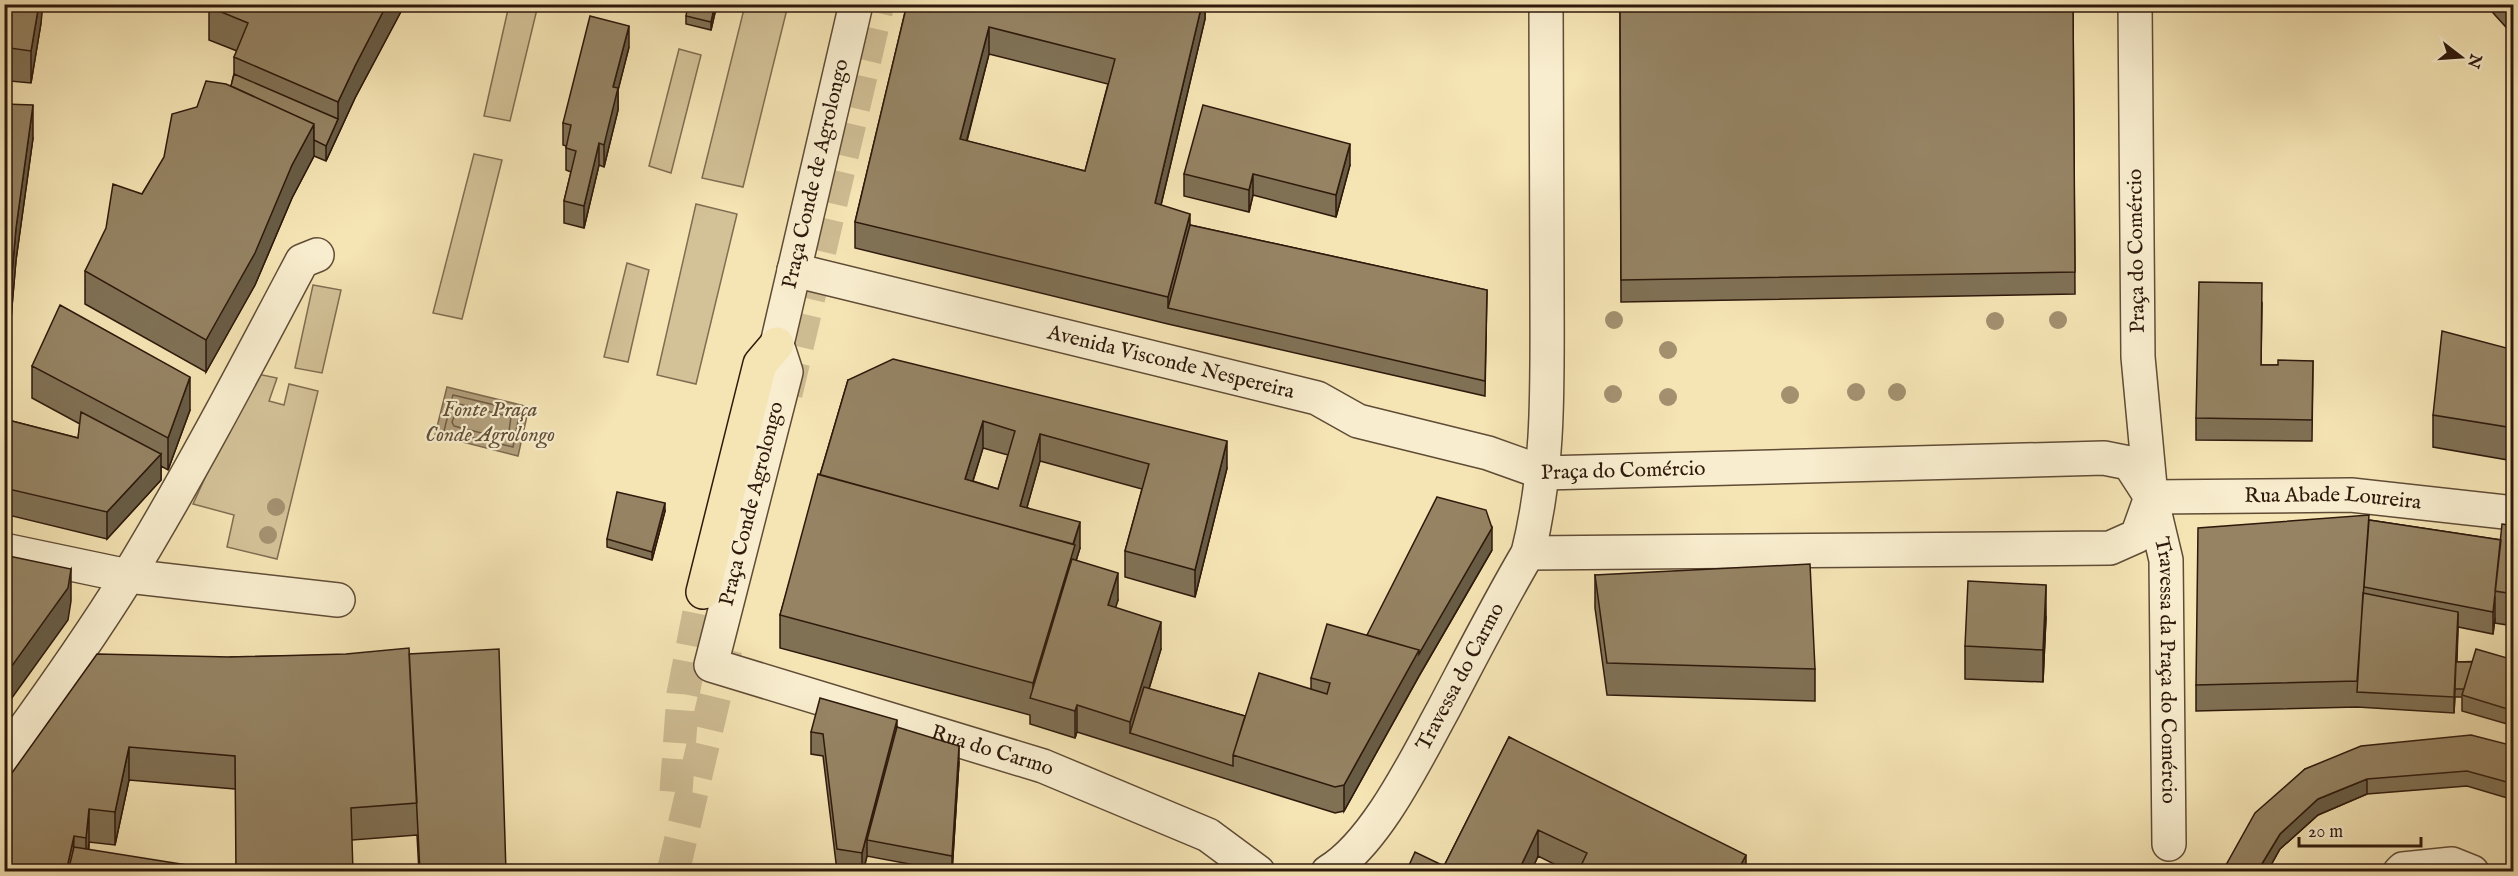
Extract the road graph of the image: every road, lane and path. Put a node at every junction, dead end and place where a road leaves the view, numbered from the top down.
1 (856, 4) edge
2 (1546, 4) edge
3 (2135, 4) edge
4 (317, 255) dead end
5 (794, 270) junction
6 (777, 344) junction
7 (1544, 473) junction
8 (2151, 497) junction
9 (2514, 513) edge
10 (4, 550) edge
11 (1528, 553) junction
12 (128, 576) junction
13 (703, 592) tunnel mouth
14 (338, 600) dead end
15 (711, 665) joint
16 (4, 757) edge
17 (2169, 844) dead end
18 (1335, 867) edge
19 (1258, 872) edge
20 (2400, 872) edge
21 (2472, 872) edge

1 - 5 street, Praça Conde de Agrolongo
2 - 7 street, Praça do Comércio
3 - 8 street, Praça do Comércio
4 - 12 street
5 - 6 street, Praça Conde de Agrolongo
5 - 7 street, Avenida Visconde Nespereira
6 - 13 main road
6 - 15 street, Praça Conde Agrolongo
7 - 8 street, Praça do Comércio
7 - 11 street, Travessa do Carmo
8 - 9 street, Rua Abade Loureira
8 - 11 street, Praça do Comércio
8 - 17 street, Travessa da Praça do Comércio
10 - 12 street
11 - 18 street, Travessa do Carmo
12 - 14 street
12 - 16 street
15 - 19 street, Rua do Carmo
20 - 21 street

